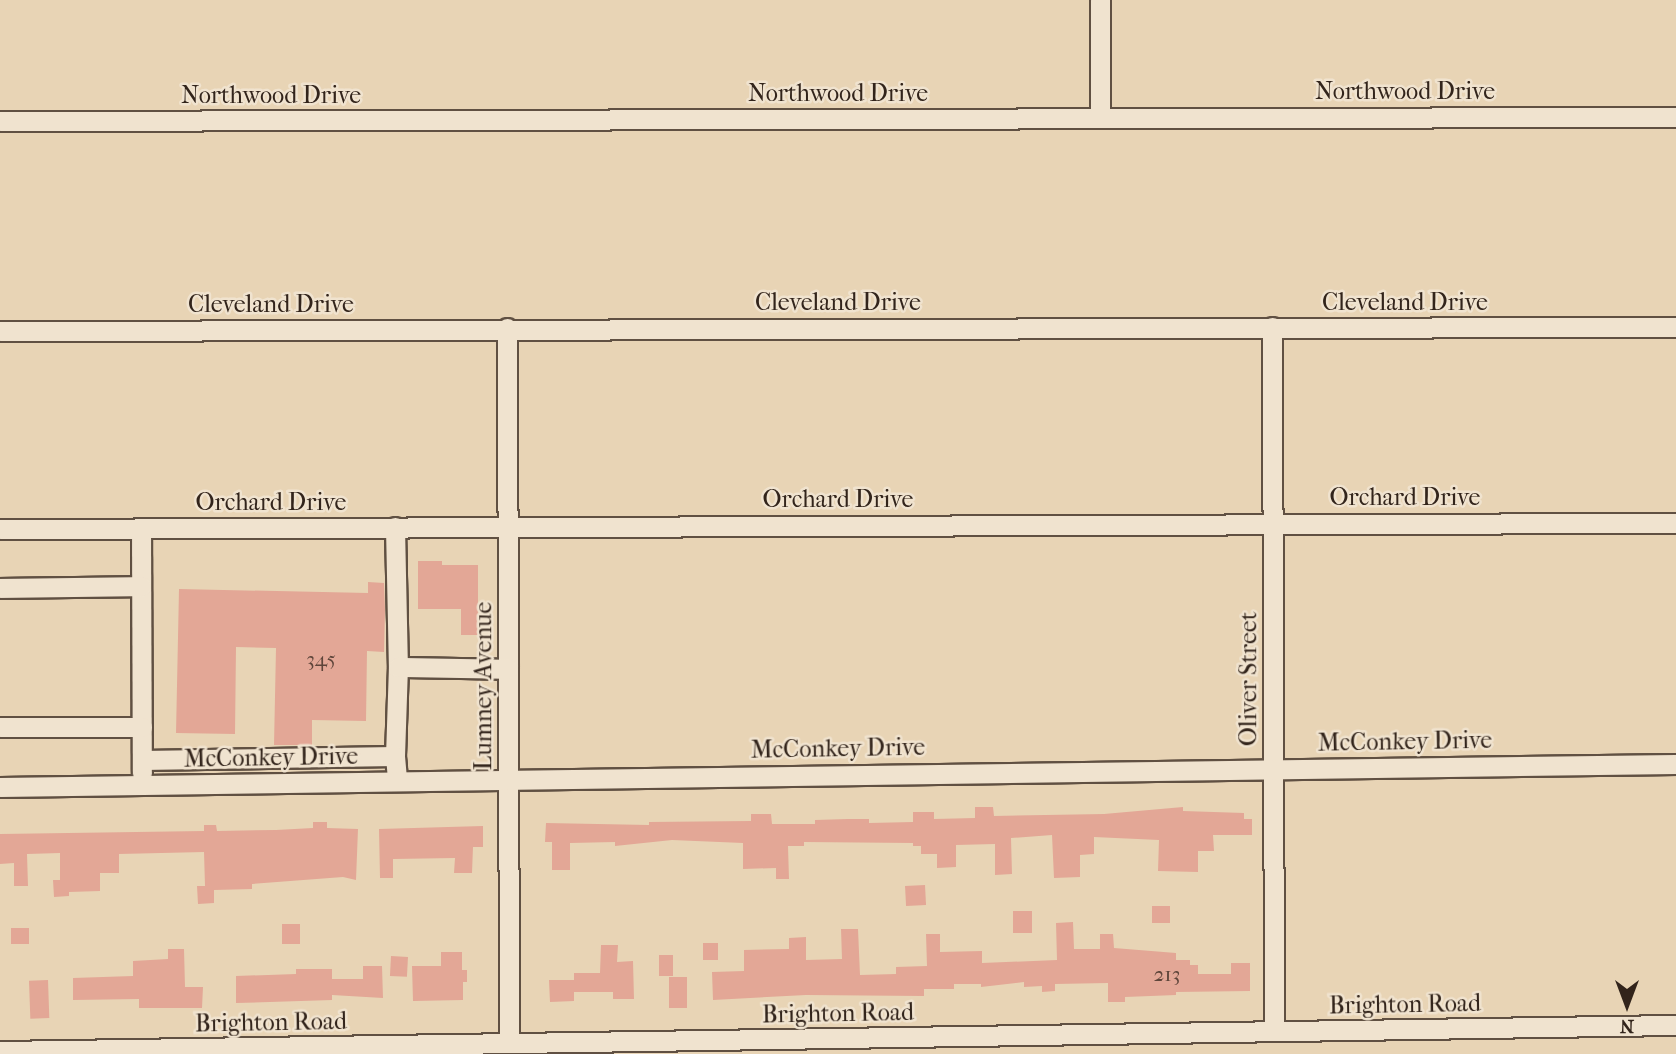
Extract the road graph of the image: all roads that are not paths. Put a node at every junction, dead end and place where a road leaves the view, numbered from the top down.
1 (1100, 0) edge
2 (1100, 117) junction
3 (1676, 117) edge
4 (0, 121) edge
5 (1272, 327) junction
6 (1676, 327) edge
7 (507, 328) junction
8 (0, 331) edge
9 (1273, 523) junction
10 (1676, 523) edge
11 (508, 526) junction
12 (395, 527) junction
13 (141, 528) junction
14 (0, 529) edge
15 (141, 586) junction
16 (0, 588) edge
17 (398, 667) junction
18 (508, 669) junction
19 (0, 727) edge
20 (142, 727) junction
21 (396, 756) junction
22 (142, 760) junction
23 (1676, 764) edge
24 (1273, 768) junction
25 (508, 778) junction
26 (397, 780) junction
27 (142, 785) junction
28 (0, 787) edge
29 (1676, 1025) edge
30 (1274, 1031) junction
31 (509, 1043) junction
32 (1000, 1045) edge
33 (714, 1047) edge
34 (445, 1049) edge
35 (0, 1051) edge
36 (71, 1052) edge

1 - 2 street
2 - 3 street, Northwood Drive
2 - 4 street, Northwood Drive
5 - 6 street, Cleveland Drive
5 - 7 street, Cleveland Drive
5 - 9 street, Oliver Street
7 - 8 street, Cleveland Drive
7 - 11 street, Lumney Avenue
9 - 10 street, Orchard Drive
9 - 11 street, Orchard Drive
9 - 24 street, Oliver Street
11 - 12 street, Orchard Drive
11 - 18 street, Lumney Avenue
12 - 13 street, Orchard Drive
12 - 17 street
13 - 14 street, Orchard Drive
13 - 15 street
15 - 16 street
15 - 20 street
17 - 18 street
17 - 21 street
18 - 25 street, Lumney Avenue
19 - 20 street
20 - 22 street
21 - 22 street
21 - 26 street
22 - 27 street
23 - 24 street, McConkey Drive
24 - 25 street, McConkey Drive
24 - 30 street, Oliver Street
25 - 26 street, McConkey Drive
25 - 31 street, Lumney Avenue
26 - 27 street, McConkey Drive
27 - 28 street, McConkey Drive
29 - 30 street, Brighton Road
30 - 32 street, Brighton Road
31 - 33 street, Brighton Road
31 - 34 street, Brighton Road
32 - 33 street, Brighton Road
34 - 36 street, Brighton Road
35 - 36 street, Brighton Road

